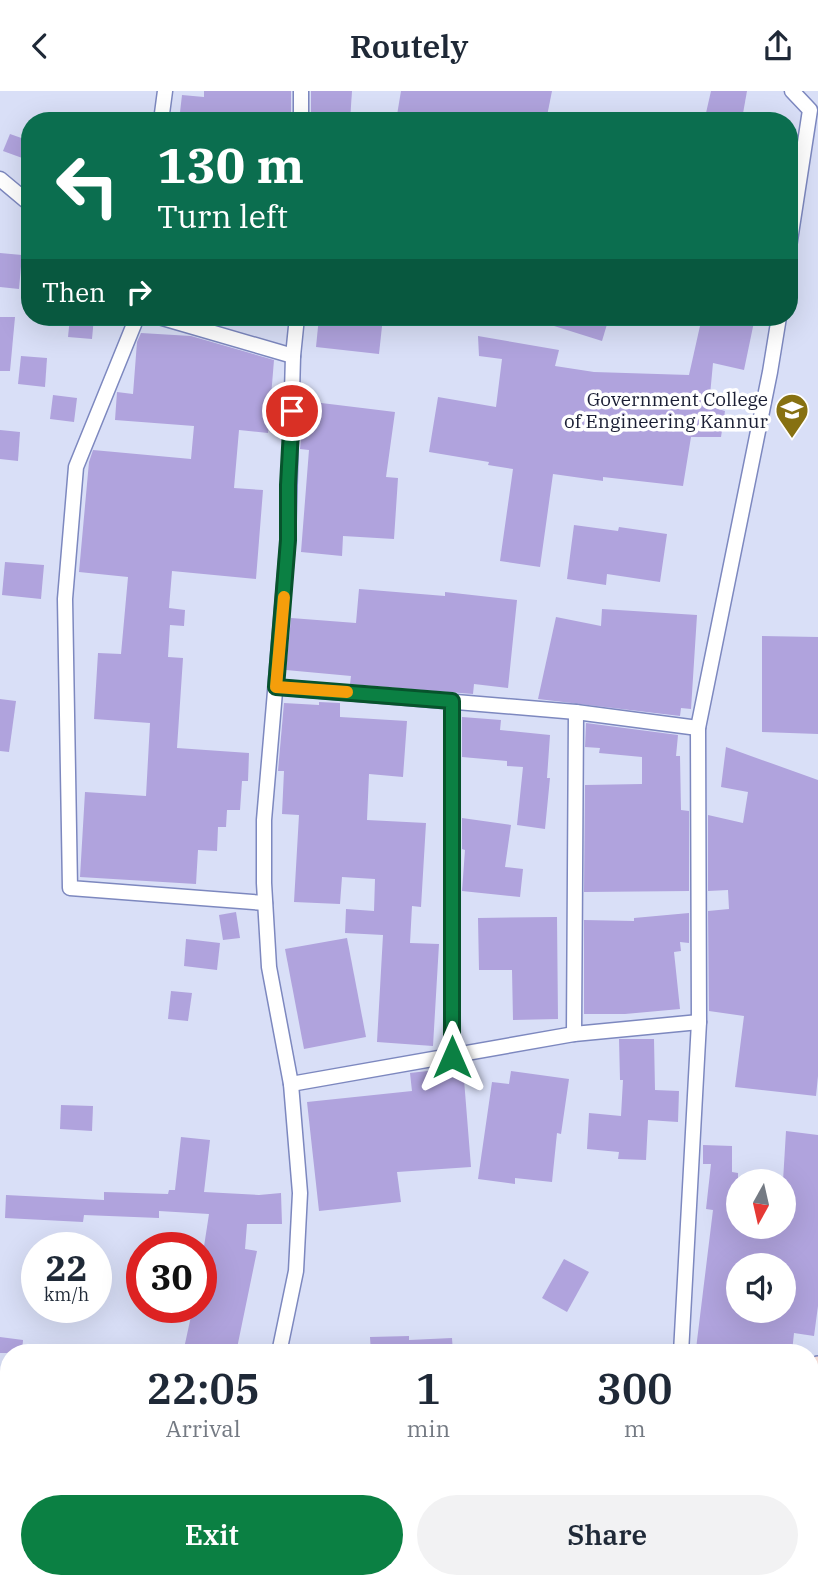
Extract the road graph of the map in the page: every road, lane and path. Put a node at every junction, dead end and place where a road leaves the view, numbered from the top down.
1 (165, 91) edge
2 (301, 91) edge
3 (792, 91) edge
4 (162, 112) edge
5 (301, 112) edge
6 (0, 179) edge
7 (798, 188) edge
8 (21, 196) edge
9 (132, 326) edge
10 (190, 326) edge
11 (296, 326) edge
12 (778, 326) edge
13 (293, 356) junction
14 (276, 687) junction
15 (452, 701) junction
16 (576, 712) junction
17 (698, 728) junction
18 (265, 903) junction
19 (699, 1023) junction
20 (574, 1034) junction
21 (452, 1057) junction
22 (291, 1084) junction
23 (281, 1344) edge
24 (681, 1344) edge

1 - 4 street
2 - 5 street
3 - 7 street
6 - 8 street
9 - 18 street
10 - 13 street
11 - 13 street
12 - 17 street
13 - 14 street
14 - 15 street
14 - 18 street
15 - 16 street
15 - 21 street
16 - 17 street
16 - 20 street
17 - 19 street
18 - 22 street
19 - 20 street
19 - 24 street
20 - 21 street
21 - 22 street
22 - 23 street

